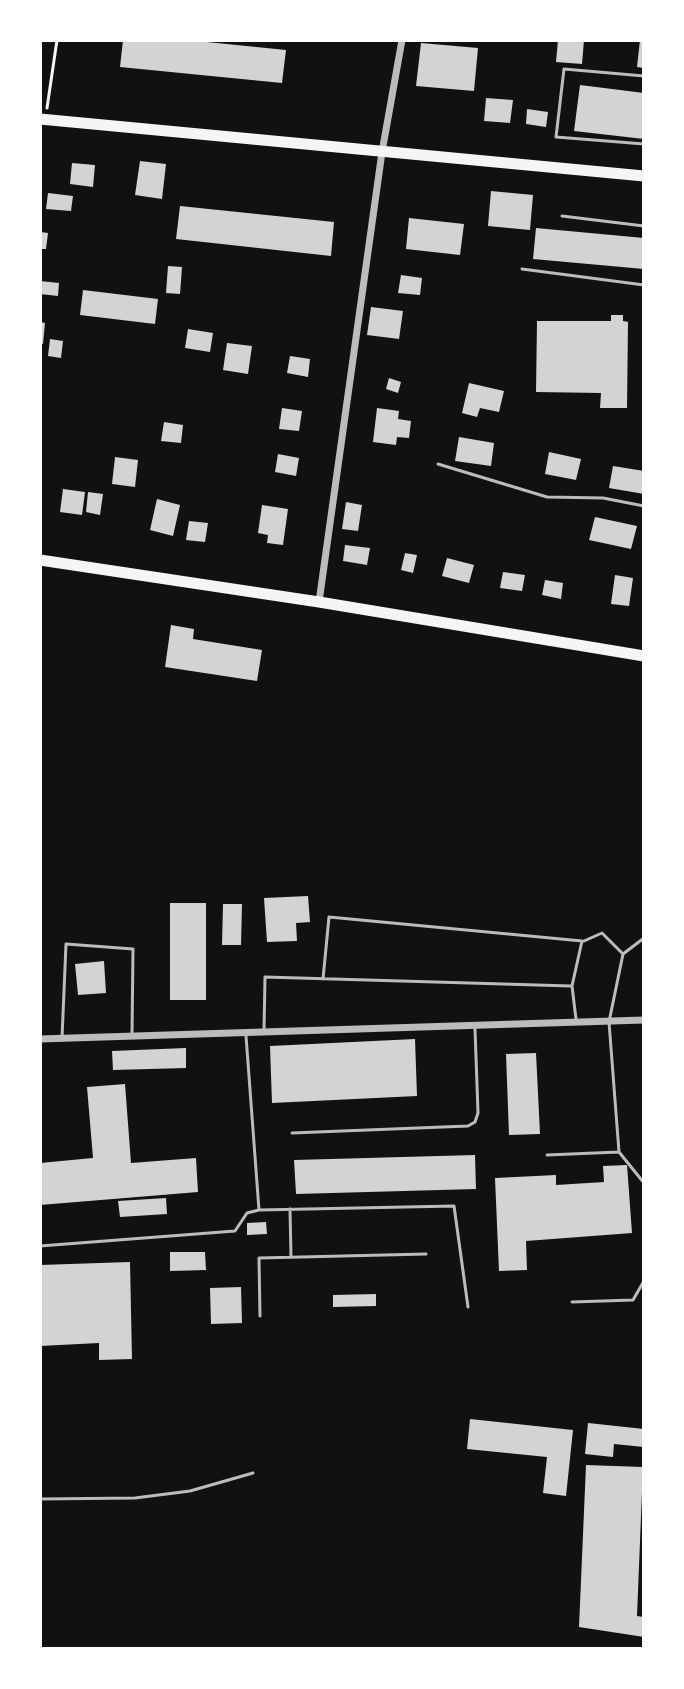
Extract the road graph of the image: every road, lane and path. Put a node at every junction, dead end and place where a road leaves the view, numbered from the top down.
1 (57, 40) edge
2 (402, 40) edge
3 (644, 76) edge
4 (43, 119) edge
5 (644, 144) edge
6 (382, 152) junction
7 (644, 176) edge
8 (562, 216) dead end
9 (644, 226) edge
10 (522, 269) dead end
11 (644, 285) edge
12 (438, 464) dead end
13 (644, 506) edge
14 (40, 560) edge
15 (319, 602) junction
16 (644, 656) edge
17 (644, 938) edge
18 (582, 941) junction
19 (623, 954) junction
20 (323, 979) junction
21 (572, 986) junction
22 (644, 1020) edge
23 (609, 1022) junction
24 (576, 1023) junction
25 (475, 1025) junction
26 (264, 1031) junction
27 (246, 1032) junction
28 (132, 1035) junction
29 (62, 1038) junction
30 (40, 1039) edge
31 (292, 1133) dead end
32 (619, 1152) junction
33 (547, 1155) dead end
34 (644, 1183) edge
35 (290, 1208) junction
36 (259, 1210) junction
37 (40, 1246) edge
38 (426, 1254) dead end
39 (291, 1257) junction
40 (644, 1281) edge
41 (572, 1302) dead end
42 (468, 1307) dead end
43 (260, 1316) dead end
44 (253, 1473) dead end
45 (40, 1499) edge

1 - 4 path
2 - 6 street
3 - 5 lane
4 - 6 highway
6 - 7 highway
6 - 15 street
8 - 9 lane
10 - 11 lane
12 - 13 lane
14 - 15 highway
15 - 16 highway
17 - 19 lane
18 - 19 lane
18 - 20 lane
18 - 21 lane
19 - 23 lane
20 - 21 lane
20 - 26 lane
21 - 24 lane
22 - 23 street
23 - 24 street
23 - 32 lane
24 - 25 street
25 - 26 street
25 - 31 lane
26 - 27 street
27 - 28 street
27 - 36 lane
28 - 29 street
28 - 29 lane
29 - 30 street
32 - 33 lane
32 - 34 lane
35 - 36 lane
35 - 39 lane
35 - 42 lane
36 - 37 lane
38 - 39 lane
39 - 43 lane
40 - 41 lane
44 - 45 lane

